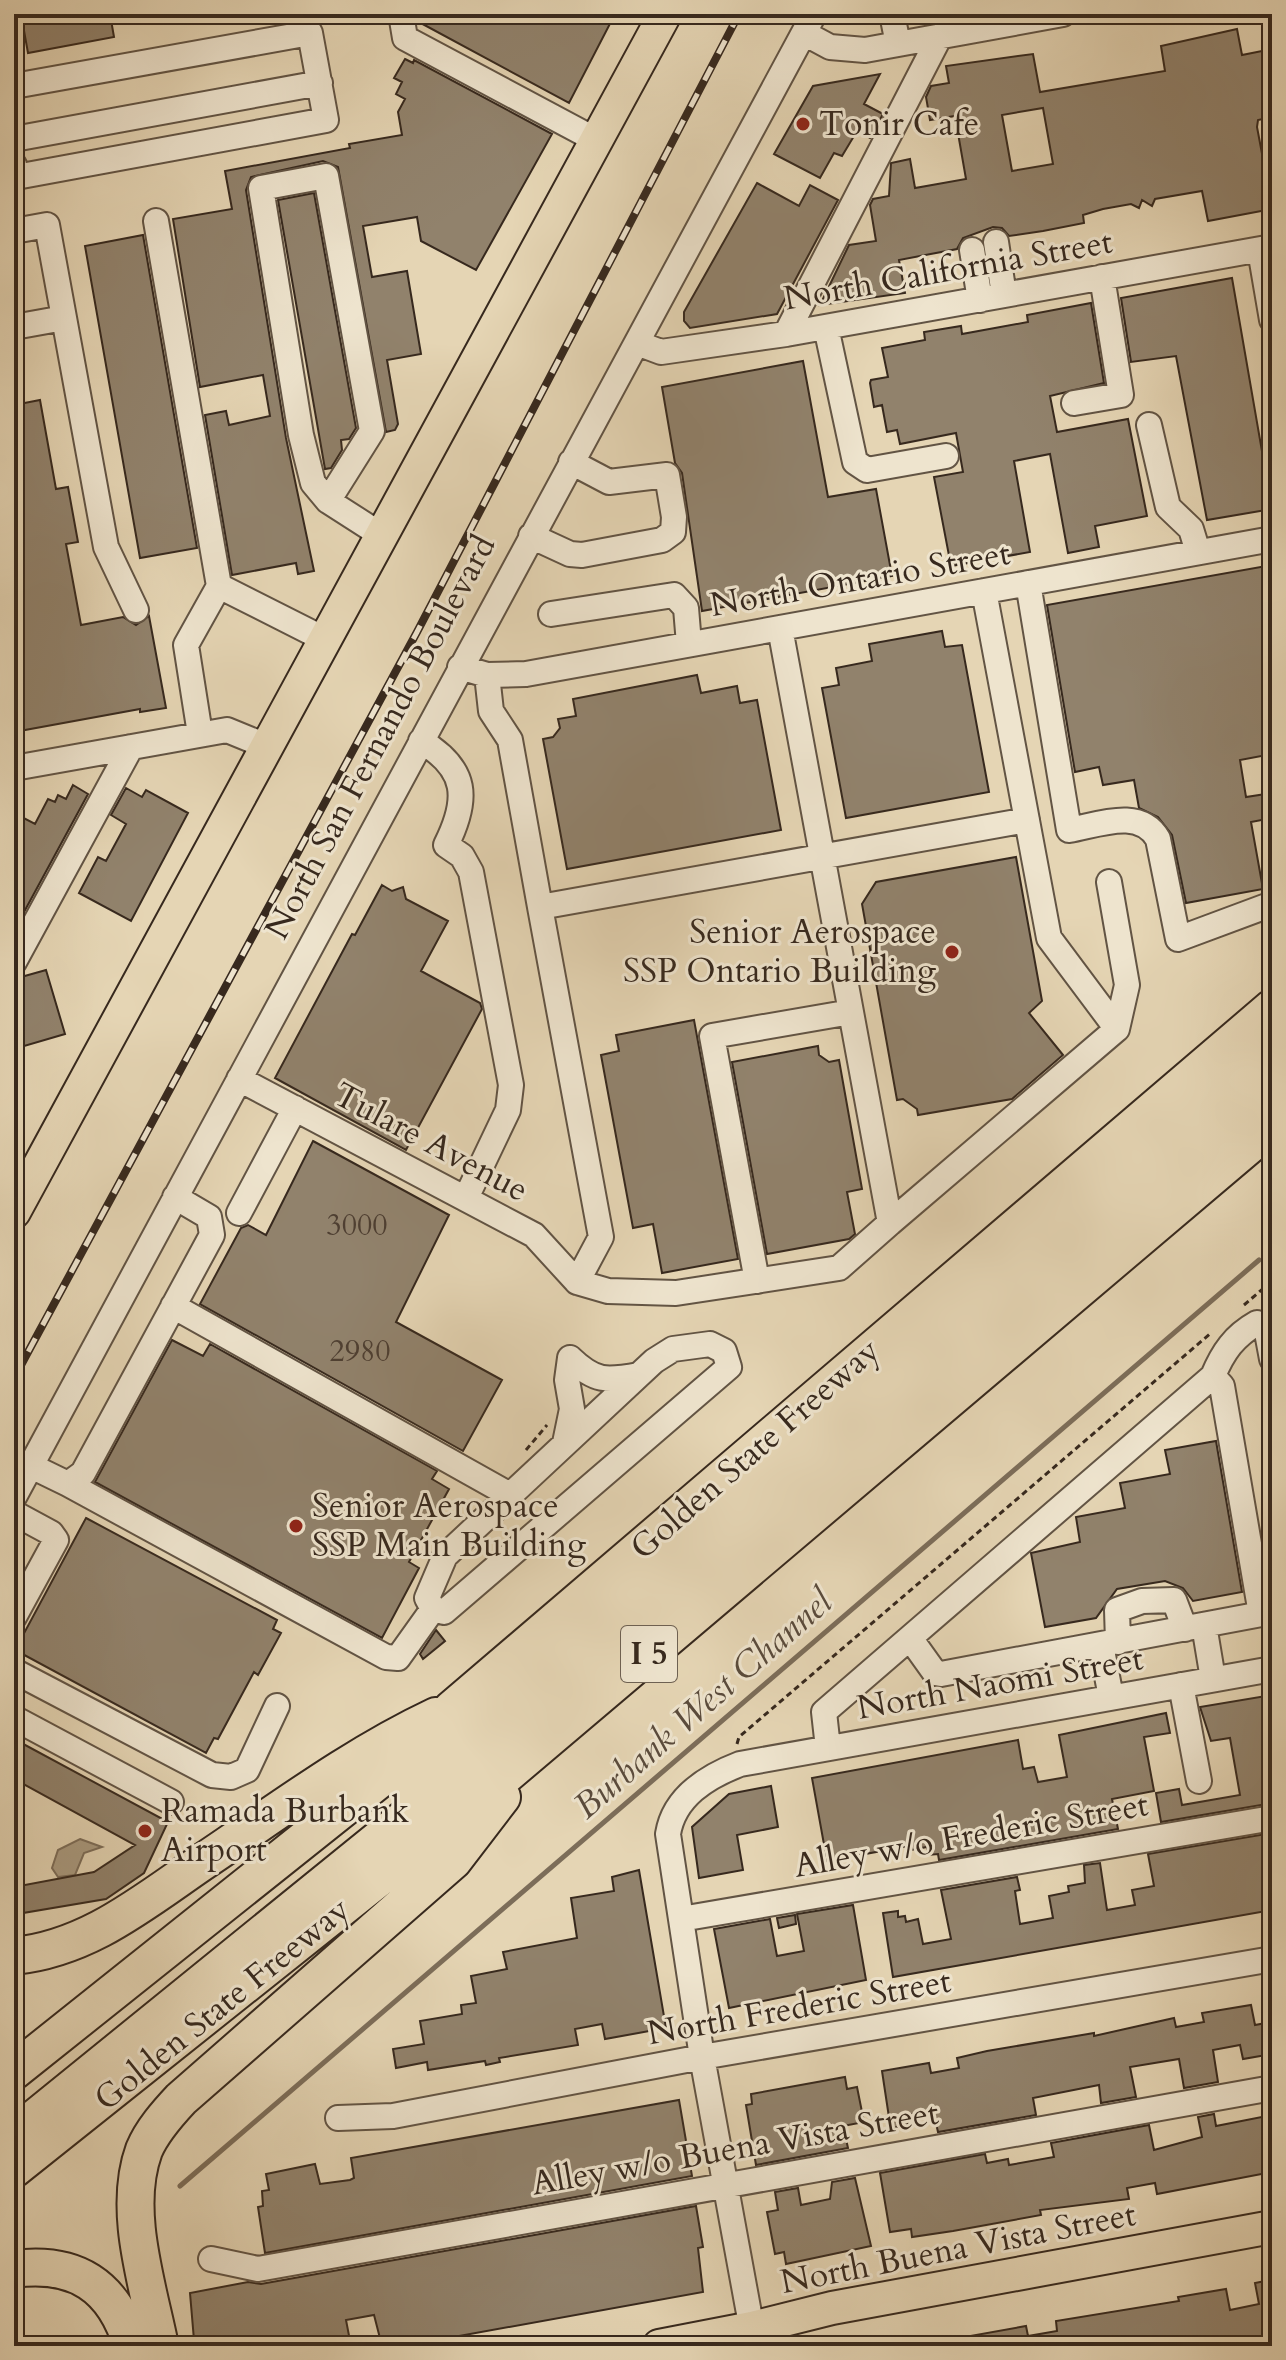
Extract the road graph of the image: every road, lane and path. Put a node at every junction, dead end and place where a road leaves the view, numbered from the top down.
1 (401, 14) edge
2 (665, 14) edge
3 (892, 14) edge
4 (1063, 14) edge
5 (305, 24) edge
6 (809, 24) edge
7 (940, 36) junction
8 (898, 44) junction
9 (320, 83) junction
10 (14, 86) edge
11 (14, 139) edge
12 (596, 140) junction
13 (14, 165) edge
14 (156, 221) dead end
15 (14, 231) edge
16 (1266, 248) edge
17 (1102, 277) junction
18 (1004, 295) junction
19 (980, 300) junction
20 (64, 318) junction
21 (1272, 320) edge
22 (14, 327) edge
23 (826, 327) junction
24 (786, 334) junction
25 (637, 343) junction
26 (1074, 403) dead end
27 (1149, 425) dead end
28 (946, 456) dead end
29 (571, 462) junction
30 (328, 501) junction
31 (381, 535) junction
32 (531, 536) junction
33 (1272, 539) edge
34 (1198, 552) junction
35 (1028, 583) junction
36 (219, 586) junction
37 (984, 591) junction
38 (136, 610) dead end
39 (551, 614) dead end
40 (780, 628) junction
41 (324, 639) junction
42 (689, 644) junction
43 (460, 667) junction
44 (487, 675) junction
45 (200, 734) junction
46 (421, 741) junction
47 (266, 746) junction
48 (131, 747) junction
49 (14, 768) edge
50 (1027, 820) junction
51 (823, 857) junction
52 (1109, 882) dead end
53 (1272, 904) edge
54 (540, 907) junction
55 (14, 962) edge
56 (1272, 1008) edge
57 (851, 1012) junction
58 (1117, 1029) junction
59 (1272, 1045) edge
60 (239, 1079) junction
61 (1272, 1091) edge
62 (295, 1108) junction
63 (1272, 1126) edge
64 (175, 1197) junction
65 (466, 1198) junction
66 (14, 1212) edge
67 (239, 1213) dead end
68 (890, 1223) junction
69 (1272, 1225) edge
70 (1272, 1250) edge
71 (757, 1281) junction
72 (1272, 1281) edge
73 (577, 1282) junction
74 (173, 1306) junction
75 (1236, 1312) dead end
76 (1211, 1333) dead end
77 (1272, 1359) edge
78 (639, 1375) junction
79 (1213, 1376) junction
80 (565, 1443) junction
81 (31, 1466) junction
82 (68, 1484) junction
83 (510, 1495) junction
84 (14, 1497) edge
85 (14, 1513) edge
86 (433, 1609) junction
87 (1266, 1613) edge
88 (14, 1617) edge
89 (1194, 1627) junction
90 (910, 1638) junction
91 (1110, 1644) junction
92 (1272, 1669) edge
93 (14, 1671) edge
94 (1213, 1679) junction
95 (1181, 1685) junction
96 (1111, 1697) junction
97 (277, 1706) dead end
98 (452, 1709) junction
99 (14, 1718) edge
100 (545, 1742) junction
101 (828, 1748) junction
102 (740, 1764) junction
103 (1199, 1781) dead end
104 (171, 1802) dead end
105 (1272, 1818) edge
106 (681, 1919) junction
107 (14, 1956) edge
108 (1272, 1959) edge
109 (702, 2057) junction
110 (14, 2071) edge
111 (1272, 2088) edge
112 (14, 2098) edge
113 (338, 2118) dead end
114 (14, 2135) edge
115 (14, 2169) edge
116 (725, 2184) junction
117 (1272, 2227) edge
118 (211, 2259) dead end
119 (14, 2269) edge
120 (123, 2337) edge
121 (754, 2337) edge
122 (160, 2346) edge
123 (659, 2346) edge

1 - 12 street
2 - 12 main road
3 - 8 street
4 - 7 street
5 - 9 street
5 - 10 street
6 - 8 street
6 - 25 street, North San Fernando Boulevard
7 - 8 street
7 - 24 street
9 - 11 street
9 - 13 street
12 - 31 main road
14 - 36 street
15 - 20 street
16 - 17 street, North California Street
16 - 21 street
17 - 18 street, North California Street
17 - 26 street
18 - 19 street, North California Street
18 - 19 street
19 - 23 street, North California Street
20 - 22 street
20 - 38 street
23 - 24 street, North California Street
23 - 28 street
24 - 25 street, North California Street
25 - 29 street, North San Fernando Boulevard
27 - 34 street
29 - 32 street, North San Fernando Boulevard
29 - 32 street
30 - 30 street
30 - 31 street
31 - 41 main road
32 - 43 street, North San Fernando Boulevard
33 - 34 street, North Ontario Street
34 - 35 street, North Ontario Street
35 - 37 street, North Ontario Street
35 - 53 street
36 - 41 street
36 - 45 street
37 - 40 street, North Ontario Street
37 - 50 street
39 - 42 street
40 - 42 street, North Ontario Street
40 - 51 street
41 - 47 main road
42 - 44 street, North Ontario Street
43 - 44 street, North Ontario Street
43 - 46 street, North San Fernando Boulevard
44 - 54 street
45 - 47 street
45 - 48 street
46 - 60 street, North San Fernando Boulevard
46 - 65 street
47 - 66 main road
48 - 49 street
48 - 55 street
50 - 51 street
50 - 58 street
51 - 54 street
51 - 57 street
52 - 58 street
54 - 73 street
56 - 98 highway, Golden State Freeway / I 5
57 - 68 street
57 - 71 street
58 - 68 street
59 - 112 highway
60 - 62 street, Tulare Avenue
60 - 64 street, North San Fernando Boulevard
61 - 114 highway
62 - 65 street, Tulare Avenue
62 - 67 street
63 - 100 highway, Golden State Freeway / I 5
64 - 74 street
64 - 81 street, North San Fernando Boulevard
65 - 73 street, Tulare Avenue
68 - 71 street
69 - 70 path
71 - 73 street
72 - 75 path
74 - 82 street
74 - 83 street
76 - 102 path
77 - 79 street
78 - 80 street
78 - 80 street
78 - 86 street
79 - 87 street
79 - 90 street
80 - 83 street
81 - 82 street
81 - 84 street, North San Fernando Boulevard
82 - 86 street
83 - 86 street
85 - 88 street
87 - 89 street
89 - 91 street
89 - 91 street
89 - 94 street
90 - 91 street
90 - 101 street
91 - 96 street
92 - 94 street, North Naomi Street
93 - 97 street
94 - 95 street, North Naomi Street
95 - 96 street, North Naomi Street
95 - 103 street
96 - 101 street, North Naomi Street
98 - 107 highway
98 - 110 highway, Golden State Freeway / I 5
99 - 104 street
100 - 115 highway, Golden State Freeway / I 5
100 - 122 highway
101 - 102 street, North Naomi Street
102 - 106 street
105 - 106 street, Alley w/o Frederic Street
106 - 109 street
108 - 109 street, North Frederic Street
109 - 113 street, North Frederic Street
109 - 116 street
111 - 116 street, Alley w/o Buena Vista Street
116 - 118 street, Alley w/o Buena Vista Street
116 - 121 street
117 - 121 main road, North Buena Vista Street
119 - 120 highway
121 - 123 main road, North Buena Vista Street

